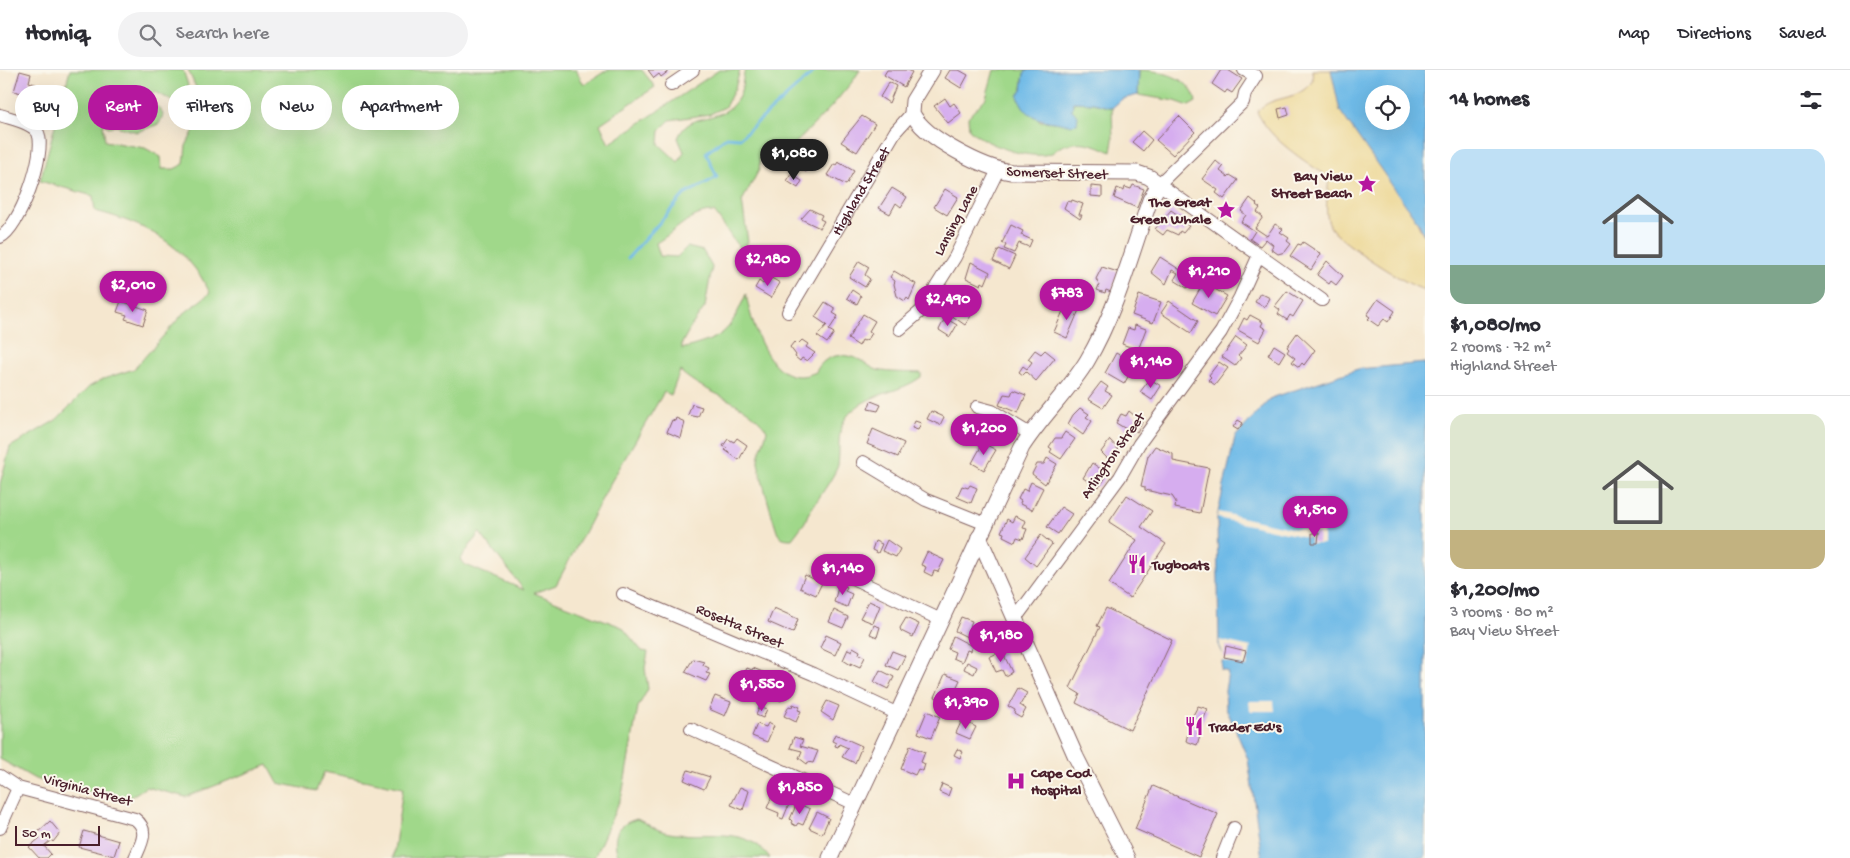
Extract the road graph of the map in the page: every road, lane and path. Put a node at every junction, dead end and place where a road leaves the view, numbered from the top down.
1 (693, 70) edge
2 (932, 70) edge
3 (1244, 70) edge
4 (671, 85) dead end
5 (912, 113) junction
6 (0, 116) edge
7 (998, 170) junction
8 (1159, 184) junction
9 (0, 237) edge
10 (1259, 255) junction
11 (1322, 300) dead end
12 (788, 312) dead end
13 (900, 330) dead end
14 (977, 407) dead end
15 (1030, 434) junction
16 (863, 462) dead end
17 (983, 530) junction
18 (828, 567) dead end
19 (623, 594) dead end
20 (1015, 619) junction
21 (941, 620) junction
22 (898, 714) junction
23 (691, 729) dead end
24 (0, 776) edge
25 (18, 788) junction
26 (855, 804) junction
27 (0, 828) edge
28 (1234, 828) dead end
29 (135, 858) edge
30 (830, 858) edge
31 (1128, 858) edge
32 (1222, 858) edge

1 - 4 street
2 - 5 street, Highland Street
3 - 8 street
5 - 7 street, Somerset Street
5 - 12 street, Highland Street
6 - 9 street
7 - 8 street, Somerset Street
7 - 13 street, Lansing Lane
8 - 10 street
8 - 15 street
10 - 11 street
10 - 20 street, Arlington Street
14 - 15 street
15 - 17 street
16 - 17 street
17 - 20 street
17 - 21 street
18 - 21 street
19 - 22 street, Rosetta Street
20 - 31 street
21 - 22 street
22 - 26 street
23 - 26 street
24 - 25 street
25 - 27 street
25 - 29 street, Virginia Street
26 - 30 street
28 - 32 street

